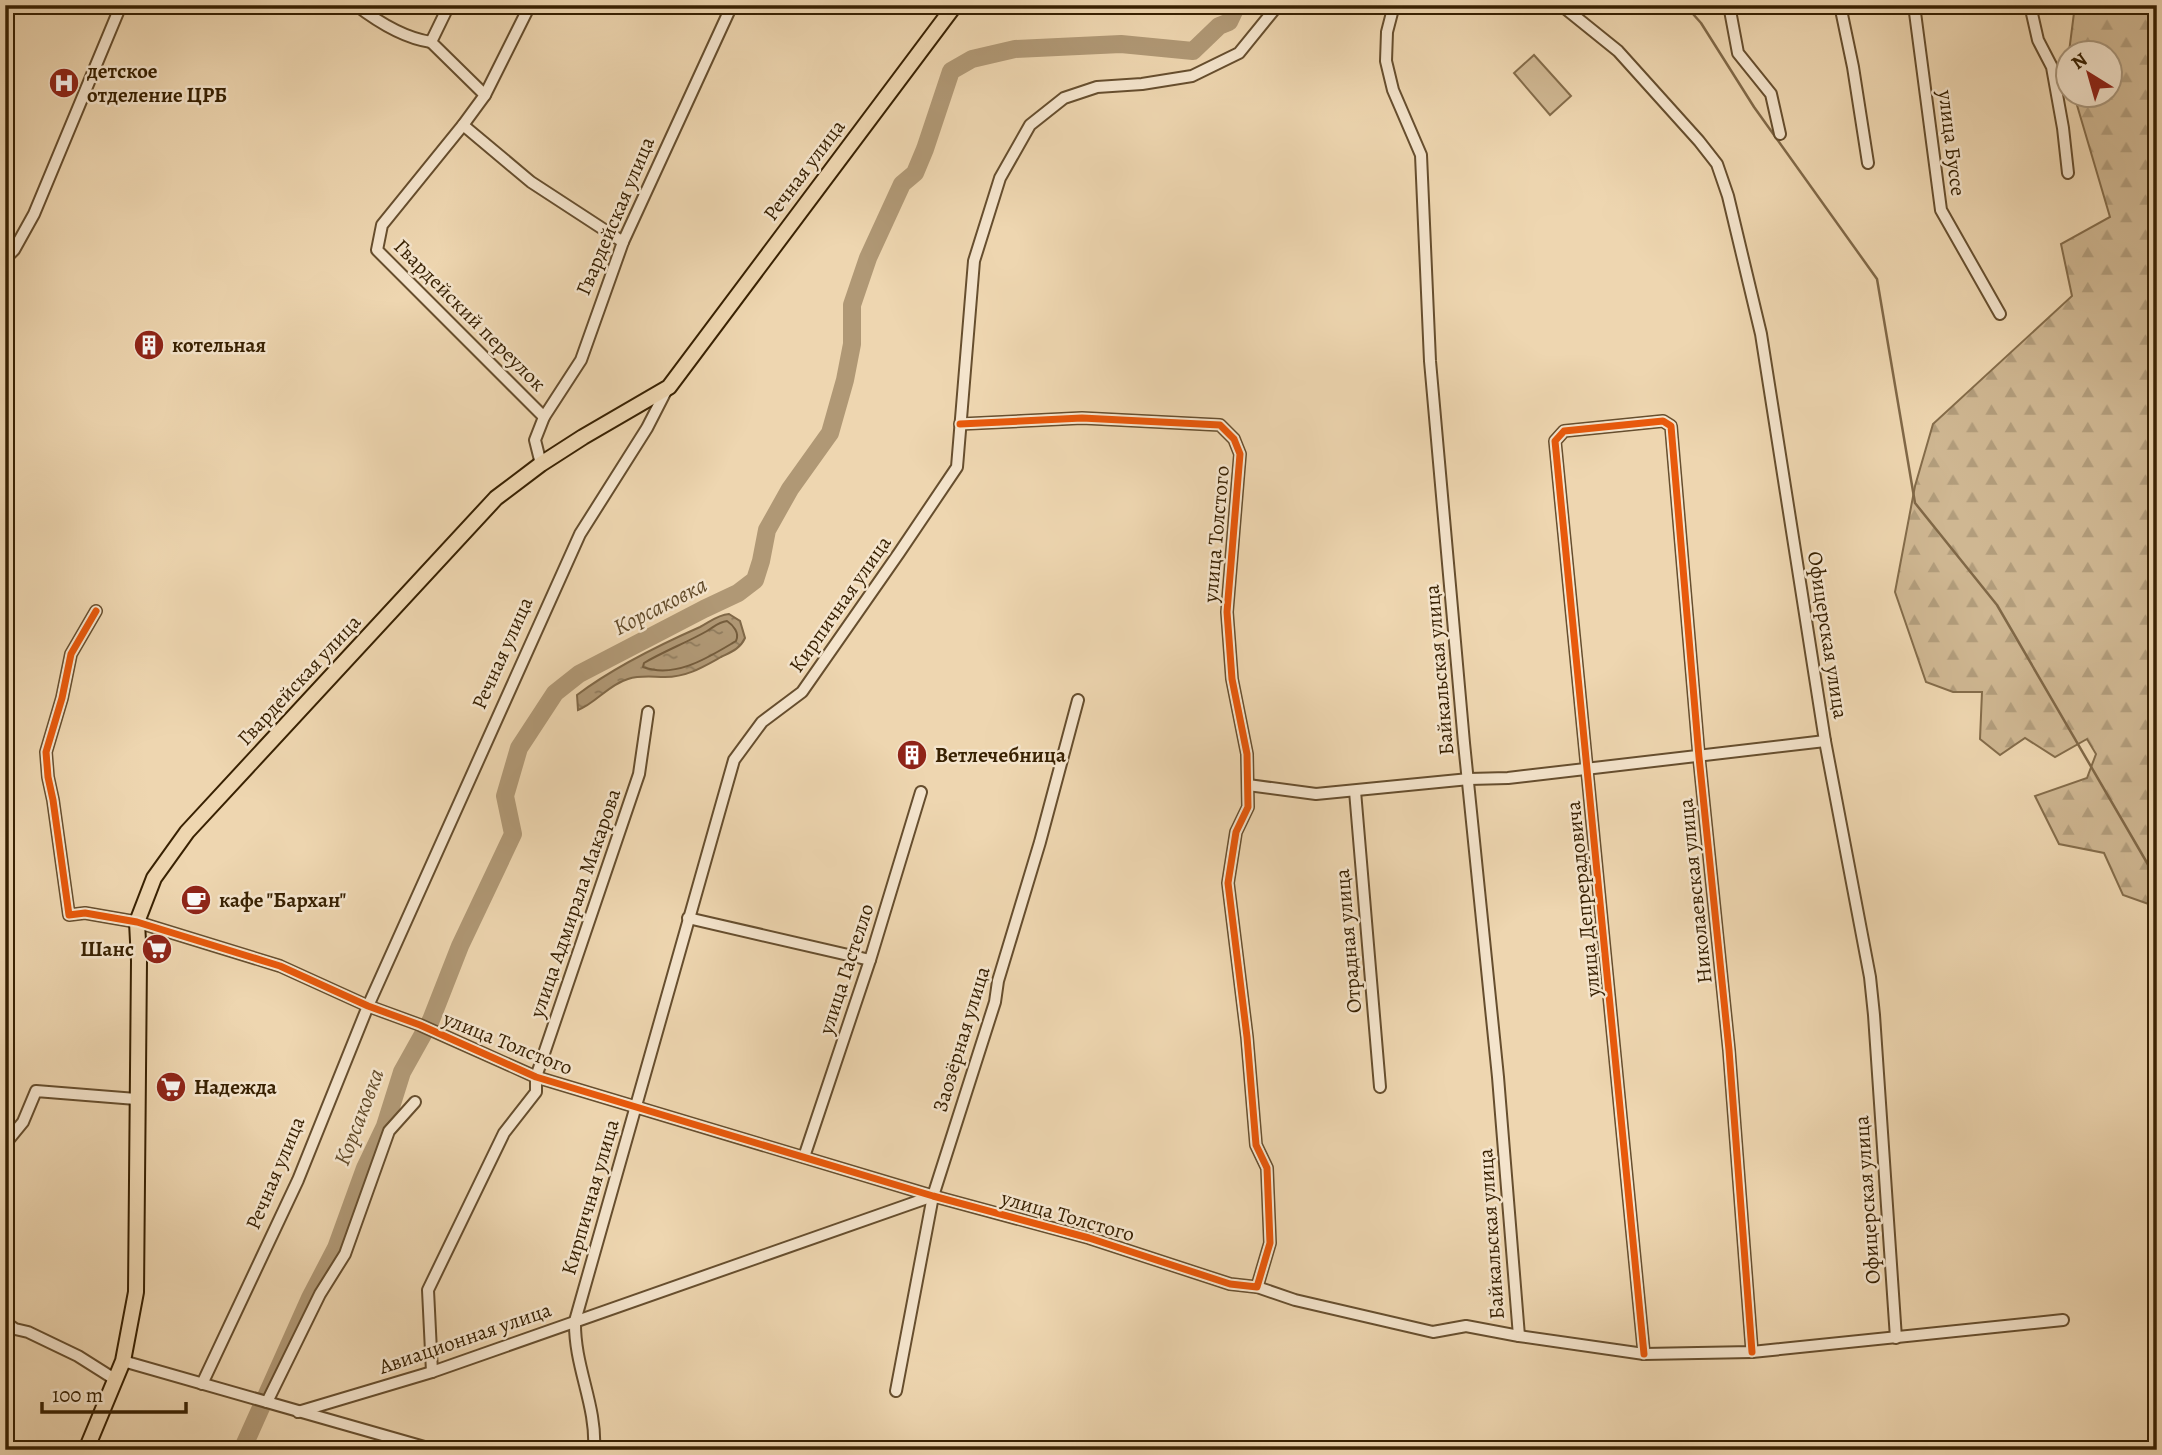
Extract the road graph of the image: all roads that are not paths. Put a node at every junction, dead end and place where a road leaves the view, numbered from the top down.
1 (121, 5) edge
2 (356, 5) edge
3 (449, 5) edge
4 (530, 5) edge
5 (732, 5) edge
6 (955, 5) edge
7 (1278, 5) edge
8 (1394, 5) edge
9 (1562, 5) edge
10 (1729, 5) edge
11 (1840, 5) edge
12 (1914, 5) edge
13 (2030, 5) edge
14 (431, 42) junction
15 (485, 94) junction
16 (463, 125) junction
17 (1780, 134) dead end
18 (1868, 163) dead end
19 (2068, 173) dead end
20 (622, 242) junction
21 (5, 259) edge
22 (2000, 314) dead end
23 (668, 387) junction
24 (544, 417) junction
25 (960, 424) junction
26 (1671, 426) joint
27 (541, 464) junction
28 (96, 611) dead end
29 (1078, 700) dead end
30 (648, 712) dead end
31 (1825, 741) junction
32 (1699, 757) junction
33 (1587, 767) junction
34 (1469, 779) junction
35 (1248, 785) junction
36 (1355, 791) junction
37 (921, 792) dead end
38 (688, 918) junction
39 (137, 922) junction
40 (870, 961) junction
41 (368, 1006) junction
42 (536, 1077) junction
43 (1380, 1087) dead end
44 (136, 1099) junction
45 (415, 1102) dead end
46 (635, 1107) junction
47 (5, 1144) edge
48 (804, 1157) junction
49 (933, 1196) junction
50 (5, 1260) edge
51 (1257, 1287) junction
52 (5, 1300) edge
53 (2063, 1320) dead end
54 (575, 1321) junction
55 (5, 1322) edge
56 (1518, 1336) junction
57 (1896, 1338) junction
58 (1752, 1352) junction
59 (1644, 1354) junction
60 (123, 1361) junction
61 (432, 1372) junction
62 (116, 1380) junction
63 (202, 1384) junction
64 (896, 1391) dead end
65 (264, 1400) junction
66 (298, 1412) junction
67 (86, 1450) edge
68 (435, 1450) edge
69 (594, 1450) edge

1 - 21 street
2 - 14 street
3 - 14 street
4 - 15 street, Гвардейский переулок
5 - 20 street, Гвардейская улица
6 - 23 main road, Речная улица
7 - 25 street, Кирпичная улица
8 - 34 street, Байкальская улица
9 - 31 street, Офицерская улица
10 - 17 street
11 - 18 street
12 - 22 street, улица Буссе
13 - 19 street
14 - 15 street
15 - 16 street, Гвардейский переулок
16 - 20 street
16 - 24 street, Гвардейский переулок
20 - 24 street, Гвардейская улица
23 - 27 main road
23 - 41 street, Речная улица
24 - 27 street, Гвардейская улица
25 - 35 street, улица Толстого
25 - 38 street, Кирпичная улица
26 - 32 street, Николаевская улица
26 - 33 street, улица Депрерадовича
27 - 39 main road, Гвардейская улица
28 - 39 street, улица Толстого
29 - 49 street, Заозёрная улица
30 - 42 street, улица Адмирала Макарова
31 - 32 street
31 - 57 street, Офицерская улица
32 - 33 street
32 - 58 street, Николаевская улица
33 - 34 street
33 - 59 street, улица Депрерадовича
34 - 36 street
34 - 56 street, Байкальская улица
35 - 36 street
35 - 51 street, улица Толстого
36 - 43 street, Отрадная улица
37 - 40 street, улица Гастелло
38 - 40 street
38 - 46 street, Кирпичная улица
39 - 41 street, улица Толстого
39 - 44 main road, Гвардейская улица
40 - 48 street, улица Гастелло
41 - 42 street, улица Толстого
41 - 63 street, Речная улица
42 - 46 street, улица Толстого
42 - 61 street, улица Адмирала Макарова
44 - 47 street
44 - 60 main road, Гвардейская улица
45 - 65 street
46 - 48 street, улица Толстого
46 - 54 street, Кирпичная улица
48 - 49 street, улица Толстого
49 - 51 street, улица Толстого
49 - 54 street, Авиационная улица
49 - 64 street, Заозёрная улица
50 - 52 street
51 - 56 street
53 - 57 street
54 - 61 street, Авиационная улица
54 - 69 street, Кирпичная улица
55 - 62 street
56 - 59 street
57 - 58 street
58 - 59 street
60 - 62 main road, Гвардейская улица
60 - 63 street
61 - 66 street, Авиационная улица
62 - 67 main road, Гвардейская улица
63 - 65 street
65 - 66 street
66 - 68 street

